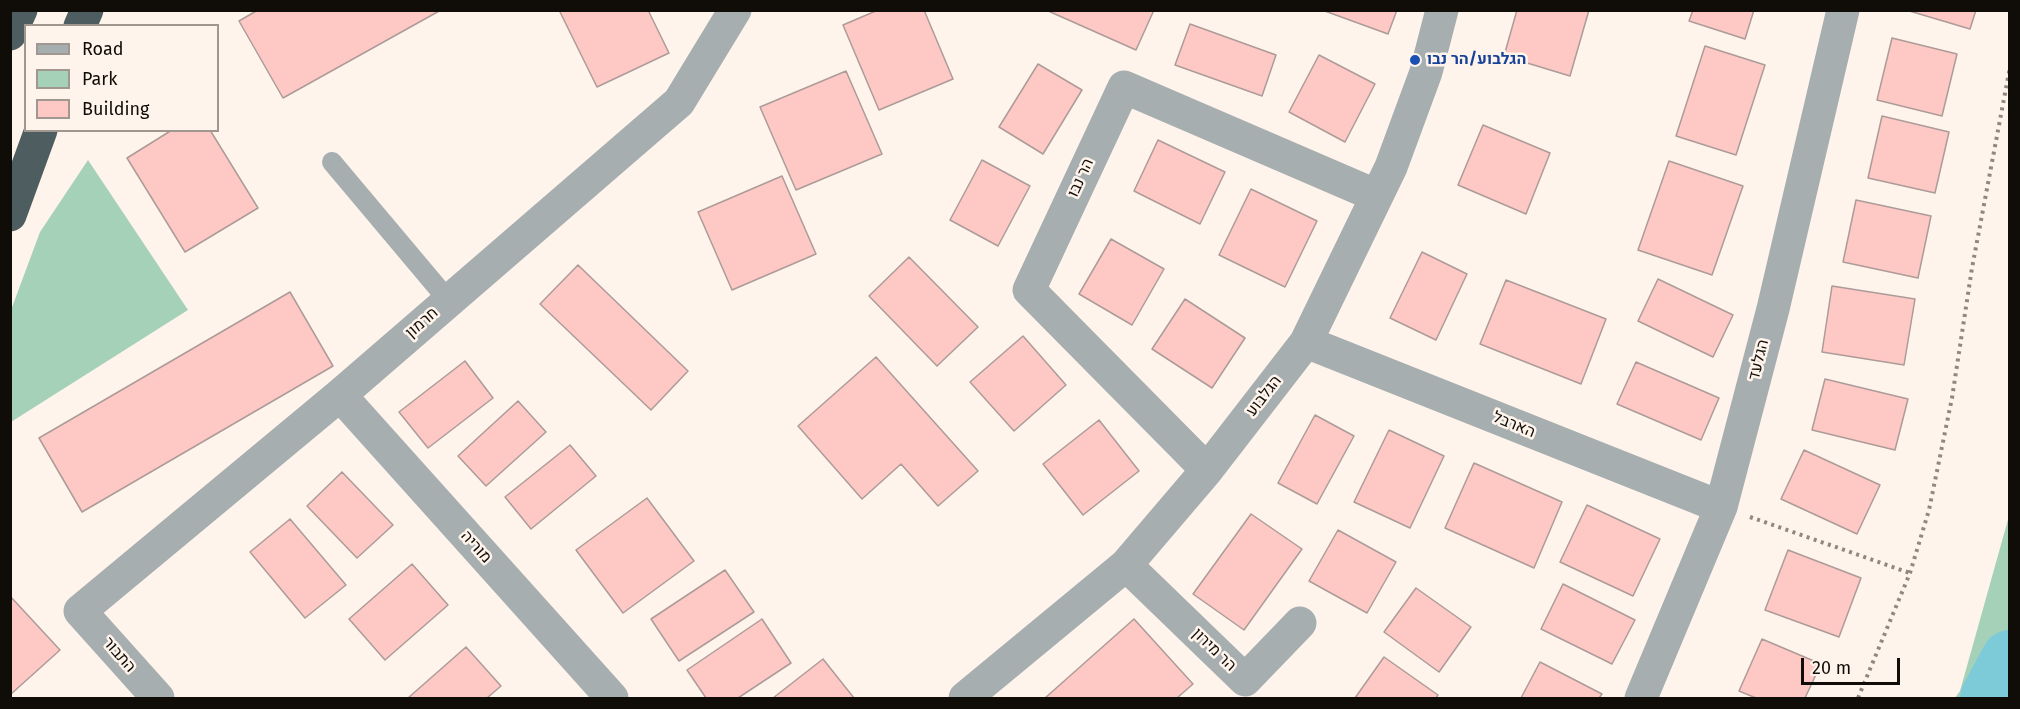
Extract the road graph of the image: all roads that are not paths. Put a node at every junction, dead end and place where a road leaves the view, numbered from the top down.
1 (21, 10) edge
2 (87, 10) edge
3 (735, 10) edge
4 (1442, 10) edge
5 (1843, 10) edge
6 (81, 24) edge
7 (10, 34) edge
8 (40, 132) edge
9 (332, 162) dead end
10 (1377, 196) junction
11 (10, 215) edge
12 (448, 300) junction
13 (1306, 342) junction
14 (340, 395) junction
15 (1207, 470) junction
16 (1721, 507) junction
17 (1126, 565) junction
18 (80, 611) joint
19 (1300, 623) dead end
20 (158, 699) edge
21 (612, 699) edge
22 (965, 699) edge
23 (1641, 699) edge

1 - 7 highway
2 - 6 highway
3 - 12 street, חרמון
4 - 10 street, הגלבוע
5 - 16 street, הגלעד
8 - 11 highway
9 - 12 lane
10 - 13 street, הגלבוע
10 - 15 street, הר נבו
12 - 14 street, חרמון
13 - 15 street, הגלבוע
13 - 16 street, הארבל
14 - 18 street, חרמון
14 - 21 street, מוריה
15 - 17 street, הגלבוע
16 - 23 street, הגלעד
17 - 19 street, הר מירון
17 - 22 street, הגלבוע
18 - 20 street, התבור

